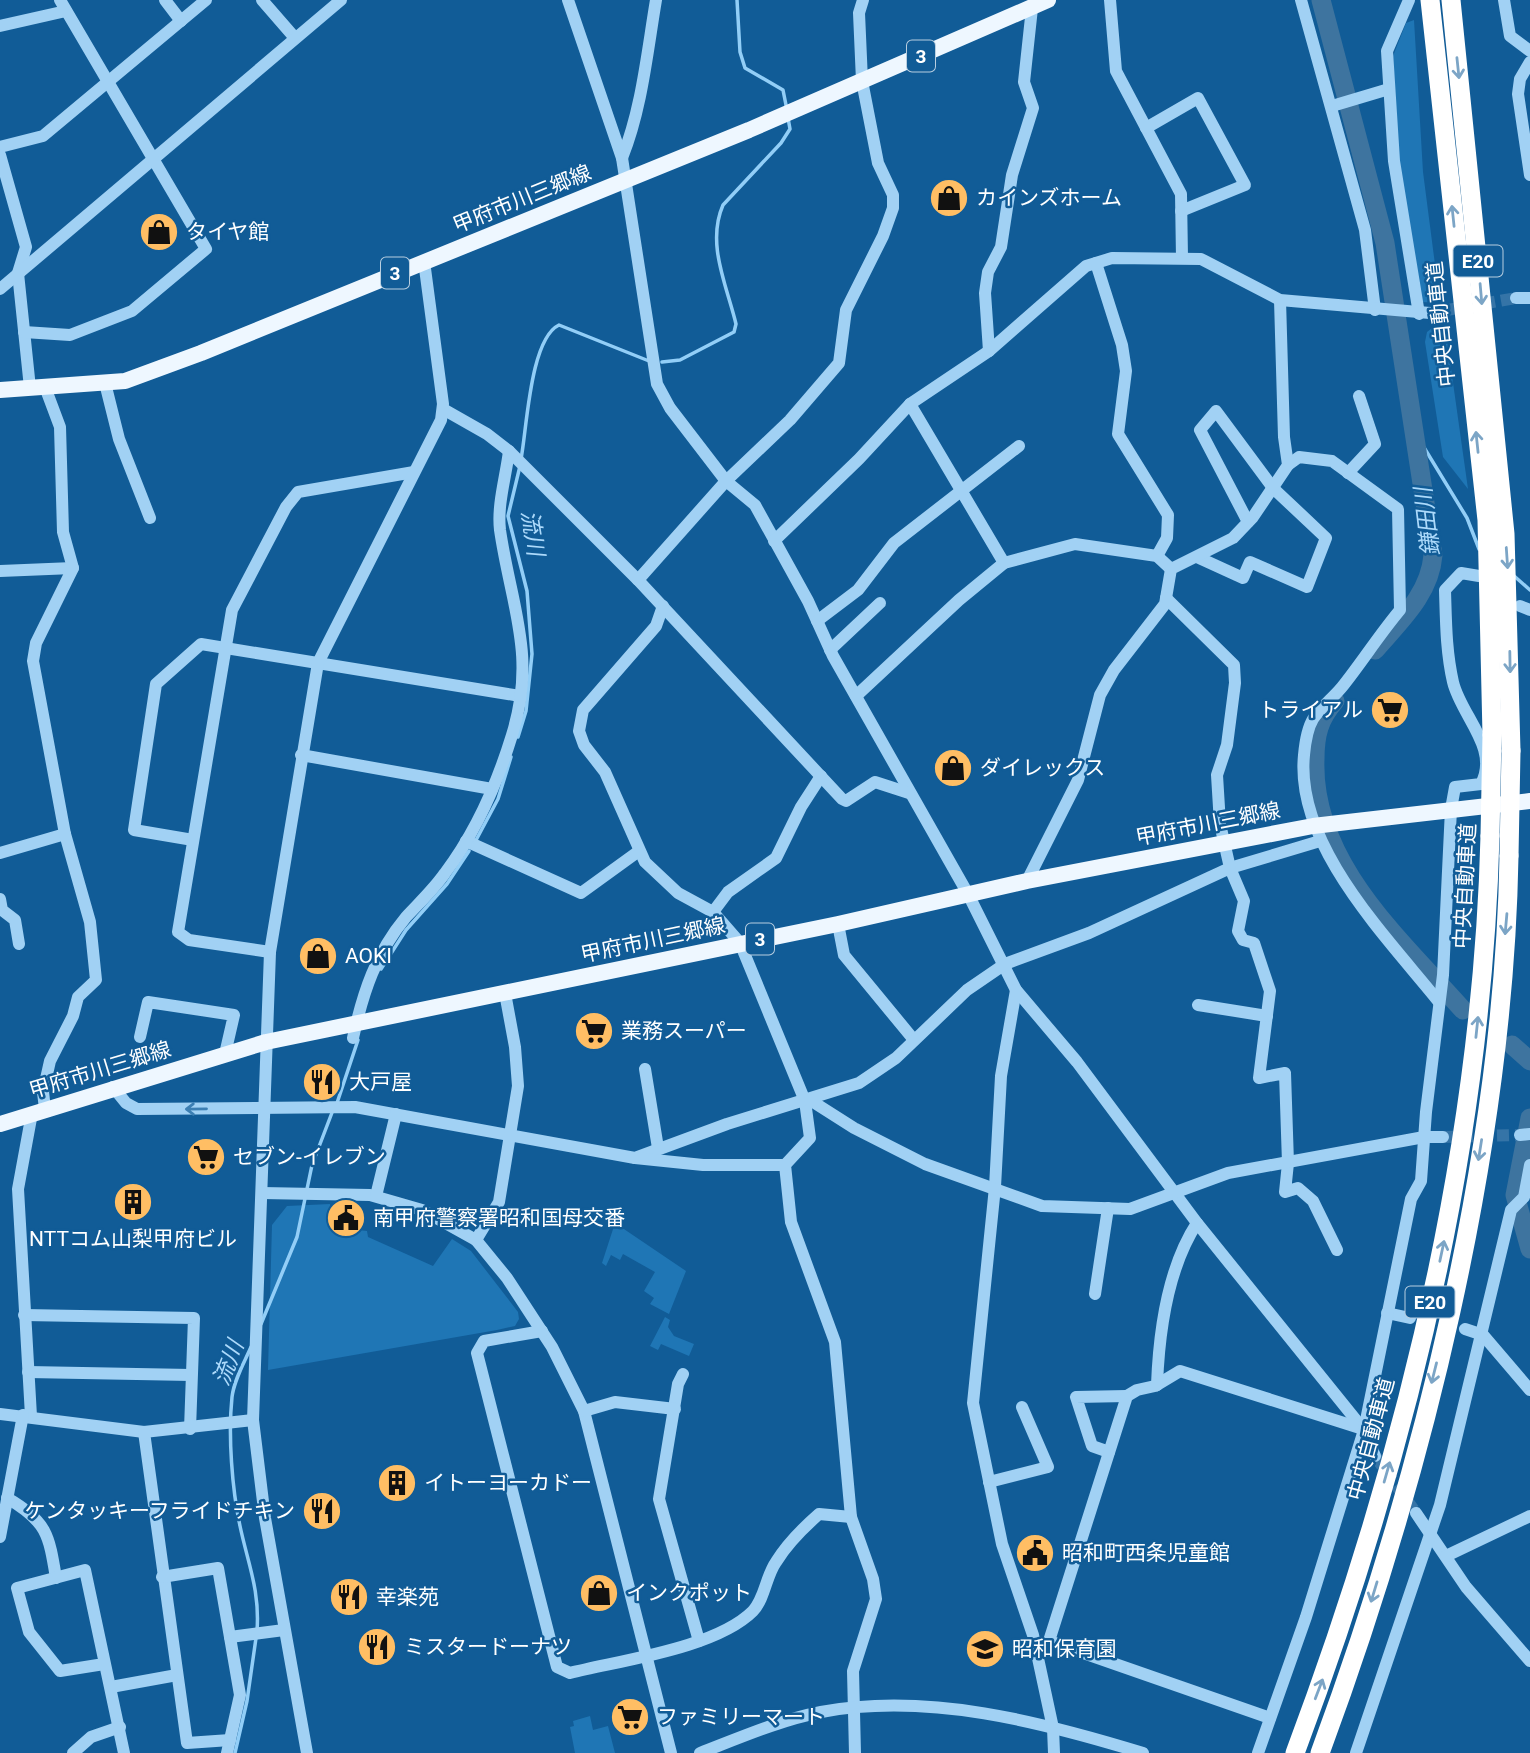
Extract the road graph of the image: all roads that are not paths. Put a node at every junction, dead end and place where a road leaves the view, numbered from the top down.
1 (166, 0) edge
2 (206, 0) edge
3 (262, 0) edge
4 (341, 0) edge
5 (568, 0) edge
6 (656, 0) edge
7 (863, 0) edge
8 (1048, 0) edge
9 (1110, 0) edge
10 (1301, 0) edge
11 (1409, 0) edge
12 (1430, 0) edge
13 (1451, 0) edge
14 (1504, 0) edge
15 (63, 5) edge
16 (1032, 8) junction
17 (181, 21) junction
18 (0, 26) edge
19 (295, 38) junction
20 (1530, 51) edge
21 (1530, 62) edge
22 (109, 81) junction
23 (862, 81) junction
24 (1389, 89) junction
25 (1332, 106) junction
26 (1146, 128) junction
27 (0, 147) edge
28 (0, 155) edge
29 (622, 158) junction
30 (156, 160) junction
31 (1530, 174) edge
32 (627, 179) junction
33 (1181, 211) junction
34 (1182, 258) junction
35 (424, 261) junction
36 (1096, 263) junction
37 (18, 273) junction
38 (0, 289) edge
39 (1516, 298) tunnel mouth
40 (1530, 298) edge
41 (1280, 300) junction
42 (1378, 311) junction
43 (24, 332) junction
44 (989, 351) junction
45 (105, 383) junction
46 (37, 388) junction
47 (0, 390) edge
48 (1359, 396) dead end
49 (910, 404) junction
50 (443, 409) junction
51 (1019, 446) dead end
52 (512, 454) junction
53 (1288, 465) junction
54 (414, 472) junction
55 (1348, 472) junction
56 (726, 481) junction
57 (1273, 488) junction
58 (961, 492) junction
59 (150, 518) dead end
60 (1248, 522) junction
61 (774, 541) junction
62 (1157, 556) junction
63 (1197, 557) junction
64 (1004, 563) junction
65 (73, 568) junction
66 (1171, 569) junction
67 (0, 571) edge
68 (1484, 577) junction
69 (638, 580) junction
70 (1166, 598) junction
71 (880, 603) dead end
72 (1520, 604) edge
73 (663, 606) junction
74 (817, 621) junction
75 (225, 648) junction
76 (830, 650) junction
77 (317, 663) junction
78 (856, 695) junction
79 (520, 696) junction
80 (301, 755) junction
81 (821, 776) junction
82 (492, 789) junction
83 (909, 793) junction
84 (1530, 801) edge
85 (1451, 808) junction
86 (1313, 826) junction
87 (65, 834) junction
88 (192, 840) junction
89 (466, 841) junction
90 (1320, 841) junction
91 (1223, 842) junction
92 (639, 851) junction
93 (0, 853) edge
94 (1230, 868) junction
95 (1027, 881) junction
96 (968, 894) junction
97 (0, 899) edge
98 (713, 912) junction
99 (838, 924) junction
100 (740, 943) junction
101 (19, 944) dead end
102 (270, 952) junction
103 (1005, 964) junction
104 (1016, 990) junction
105 (505, 993) junction
106 (1439, 1002) junction
107 (1198, 1005) dead end
108 (1266, 1016) junction
109 (355, 1031) junction
110 (140, 1037) dead end
111 (914, 1040) junction
112 (265, 1042) junction
113 (225, 1054) junction
114 (645, 1069) dead end
115 (113, 1087) junction
116 (808, 1100) junction
117 (264, 1108) junction
118 (38, 1111) junction
119 (396, 1114) junction
120 (0, 1124) edge
121 (511, 1136) junction
122 (1424, 1137) junction
123 (1443, 1137) tunnel mouth
124 (658, 1148) junction
125 (635, 1158) junction
126 (1288, 1163) junction
127 (785, 1165) junction
128 (1530, 1165) edge
129 (995, 1187) junction
130 (1175, 1192) junction
131 (262, 1193) junction
132 (376, 1196) junction
133 (1108, 1208) junction
134 (1198, 1223) junction
135 (476, 1240) junction
136 (1338, 1250) dead end
137 (1095, 1294) dead end
138 (1387, 1313) junction
139 (24, 1315) junction
140 (1409, 1318) dead end
141 (1465, 1329) dead end
142 (542, 1331) junction
143 (1483, 1335) junction
144 (27, 1372) junction
145 (683, 1374) dead end
146 (191, 1375) junction
147 (1157, 1385) junction
148 (1530, 1390) edge
149 (1127, 1396) junction
150 (1022, 1407) dead end
151 (676, 1409) junction
152 (584, 1411) junction
153 (0, 1414) edge
154 (27, 1416) junction
155 (253, 1420) junction
156 (190, 1429) junction
157 (1364, 1430) junction
158 (144, 1432) junction
159 (1109, 1452) junction
160 (1375, 1456) tunnel mouth
161 (989, 1482) junction
162 (7, 1498) junction
163 (1416, 1513) tunnel mouth
164 (1530, 1516) edge
165 (851, 1517) junction
166 (1430, 1531) junction
167 (0, 1537) edge
168 (1446, 1556) junction
169 (162, 1577) junction
170 (55, 1578) junction
171 (284, 1630) junction
172 (230, 1637) junction
173 (699, 1641) junction
174 (645, 1654) junction
175 (1530, 1661) edge
176 (104, 1664) junction
177 (177, 1675) junction
178 (111, 1687) junction
179 (852, 1708) junction
180 (1270, 1718) junction
181 (120, 1727) junction
182 (1053, 1728) junction
183 (229, 1746) edge
184 (73, 1753) edge
185 (124, 1753) edge
186 (307, 1753) edge
187 (671, 1753) edge
188 (699, 1753) edge
189 (855, 1753) edge
190 (1054, 1753) edge
191 (1143, 1753) edge
192 (1258, 1753) edge
193 (1295, 1753) edge
194 (1320, 1753) edge
195 (1356, 1753) edge

1 - 17 street
2 - 17 street
3 - 19 street
4 - 19 street
5 - 29 street
6 - 29 street
7 - 23 street
8 - 16 main road, 甲府市川三郷線 / 3
9 - 26 street
10 - 25 street
11 - 24 street
68 -> 12 highway, 中央自動車道 / E20
13 -> 72 highway, 中央自動車道 / E20
14 - 20 street
15 - 18 street
15 - 22 street
16 - 23 main road, 甲府市川三郷線 / 3
16 - 44 street
17 - 22 street
19 - 30 street
21 - 31 street
22 - 27 street
22 - 30 street
23 - 32 main road, 甲府市川三郷線 / 3
23 - 56 street
24 - 25 street
24 - 42 street
25 - 42 street
26 - 33 street
26 - 33 street
28 - 37 street
29 - 32 street
30 - 37 street
30 - 43 street
32 - 35 main road, 甲府市川三郷線 / 3
32 - 56 street
33 - 34 street
34 - 36 street
34 - 41 street
35 - 45 main road, 甲府市川三郷線 / 3
35 - 50 street
36 - 44 street
36 - 62 street
37 - 38 street
37 - 43 street
39 - 40 street
41 - 42 street
41 - 53 street
43 - 46 street
44 - 49 street
45 - 46 main road, 甲府市川三郷線 / 3
45 - 59 street
46 - 47 main road, 甲府市川三郷線 / 3
46 - 65 street
48 - 55 street
49 - 58 street
49 - 61 street
50 - 52 street
50 - 54 street
51 - 58 street
52 - 69 street
52 - 79 street
53 - 55 street
53 - 57 street
54 - 75 street
54 - 77 street
55 - 86 street
56 - 61 street
56 - 69 street
57 - 60 street
57 - 60 street
57 - 63 street
58 - 64 street
58 - 74 street
60 - 63 street
61 - 74 street
62 - 64 street
62 - 66 street
63 - 66 street
64 - 78 street
65 - 67 street
65 - 87 street
66 - 70 street
68 - 85 street
193 -> 68 highway, 中央自動車道 / E20, bridge
69 - 73 street
70 - 91 street
70 - 95 street
71 - 76 street
72 -> 194 highway, 中央自動車道 / E20, bridge
73 - 81 street
73 - 92 street
74 - 76 street
75 - 77 street
75 - 88 street
75 - 88 street
76 - 78 street
77 - 79 street
77 - 80 street
78 - 83 street
79 - 82 street
80 - 82 street
80 - 102 street
81 - 83 street
81 - 98 street
82 - 89 street
83 - 96 street
84 - 85 main road, 甲府市川三郷線 / 3
85 - 86 main road, 甲府市川三郷線 / 3
85 - 106 street
86 - 90 street
86 - 91 main road, 甲府市川三郷線 / 3
87 - 93 street
87 - 118 street
88 - 102 street
89 - 92 street
89 - 109 street
90 - 94 street
90 - 106 street
91 - 94 street
91 - 95 main road, 甲府市川三郷線 / 3
92 - 98 street
94 - 103 street
94 - 108 street
95 - 96 main road, 甲府市川三郷線 / 3
96 - 99 main road, 甲府市川三郷線 / 3
96 - 103 street
97 - 101 street
98 - 100 street
99 - 100 main road, 甲府市川三郷線 / 3
99 - 111 street
100 - 105 main road, 甲府市川三郷線 / 3
100 - 116 street
102 - 112 street
103 - 104 street
103 - 111 street
104 - 129 street
104 - 130 street
105 - 109 main road, 甲府市川三郷線 / 3
105 - 121 street
106 - 122 street
107 - 108 street
108 - 126 street
109 - 112 main road, 甲府市川三郷線 / 3
110 - 113 street
111 - 116 street
112 - 113 main road, 甲府市川三郷線 / 3
112 - 117 street
113 - 115 main road, 甲府市川三郷線 / 3
114 - 124 street
117 -> 115 street
115 - 118 main road, 甲府市川三郷線 / 3
116 - 124 street
116 - 127 street
116 - 129 street
117 - 119 street
117 - 131 street
118 - 120 main road, 甲府市川三郷線 / 3
118 - 139 street
119 - 121 street
119 - 132 street
121 - 125 street
121 - 135 street
122 - 123 street
122 - 126 street
122 - 138 street
124 - 125 street
125 - 127 street
126 - 130 street
126 - 136 street
127 - 165 street
128 - 143 street
129 - 133 street
129 - 161 street
130 - 133 street
130 - 134 street
131 - 132 street
131 - 155 street
132 - 135 street
133 - 137 street
134 - 147 street
134 - 157 street
135 - 142 street
138 - 140 street
138 - 157 street
139 - 144 street
139 - 146 street
141 - 143 street
142 - 152 street
142 - 174 street
143 - 148 street
143 - 166 street
144 - 146 street
144 - 154 street
145 - 151 street
146 - 156 street
147 - 149 street
147 - 157 street
149 - 159 street
149 - 159 street
150 - 161 street
151 - 152 street
151 - 173 street
152 - 174 street
153 - 154 street
154 - 158 street
154 - 162 street
155 - 156 street
155 - 171 street
156 - 158 street
157 - 160 street
157 - 180 street
158 - 169 street
159 - 180 street
161 - 182 street
162 - 167 street
162 - 170 street
163 - 166 street
164 - 168 street
165 - 173 street
165 - 179 street
166 - 168 street
166 - 195 street
168 - 175 street
169 - 172 street
169 - 177 street
170 - 176 street
170 - 176 street
171 - 172 street
171 - 186 street
172 - 183 street
173 - 174 street
174 - 187 street
176 - 178 street
177 - 178 street
177 - 183 street
178 - 181 street
179 - 182 street
179 - 188 street
179 - 189 street
180 - 192 street
181 - 184 street
181 - 185 street
182 - 190 street
182 - 191 street

